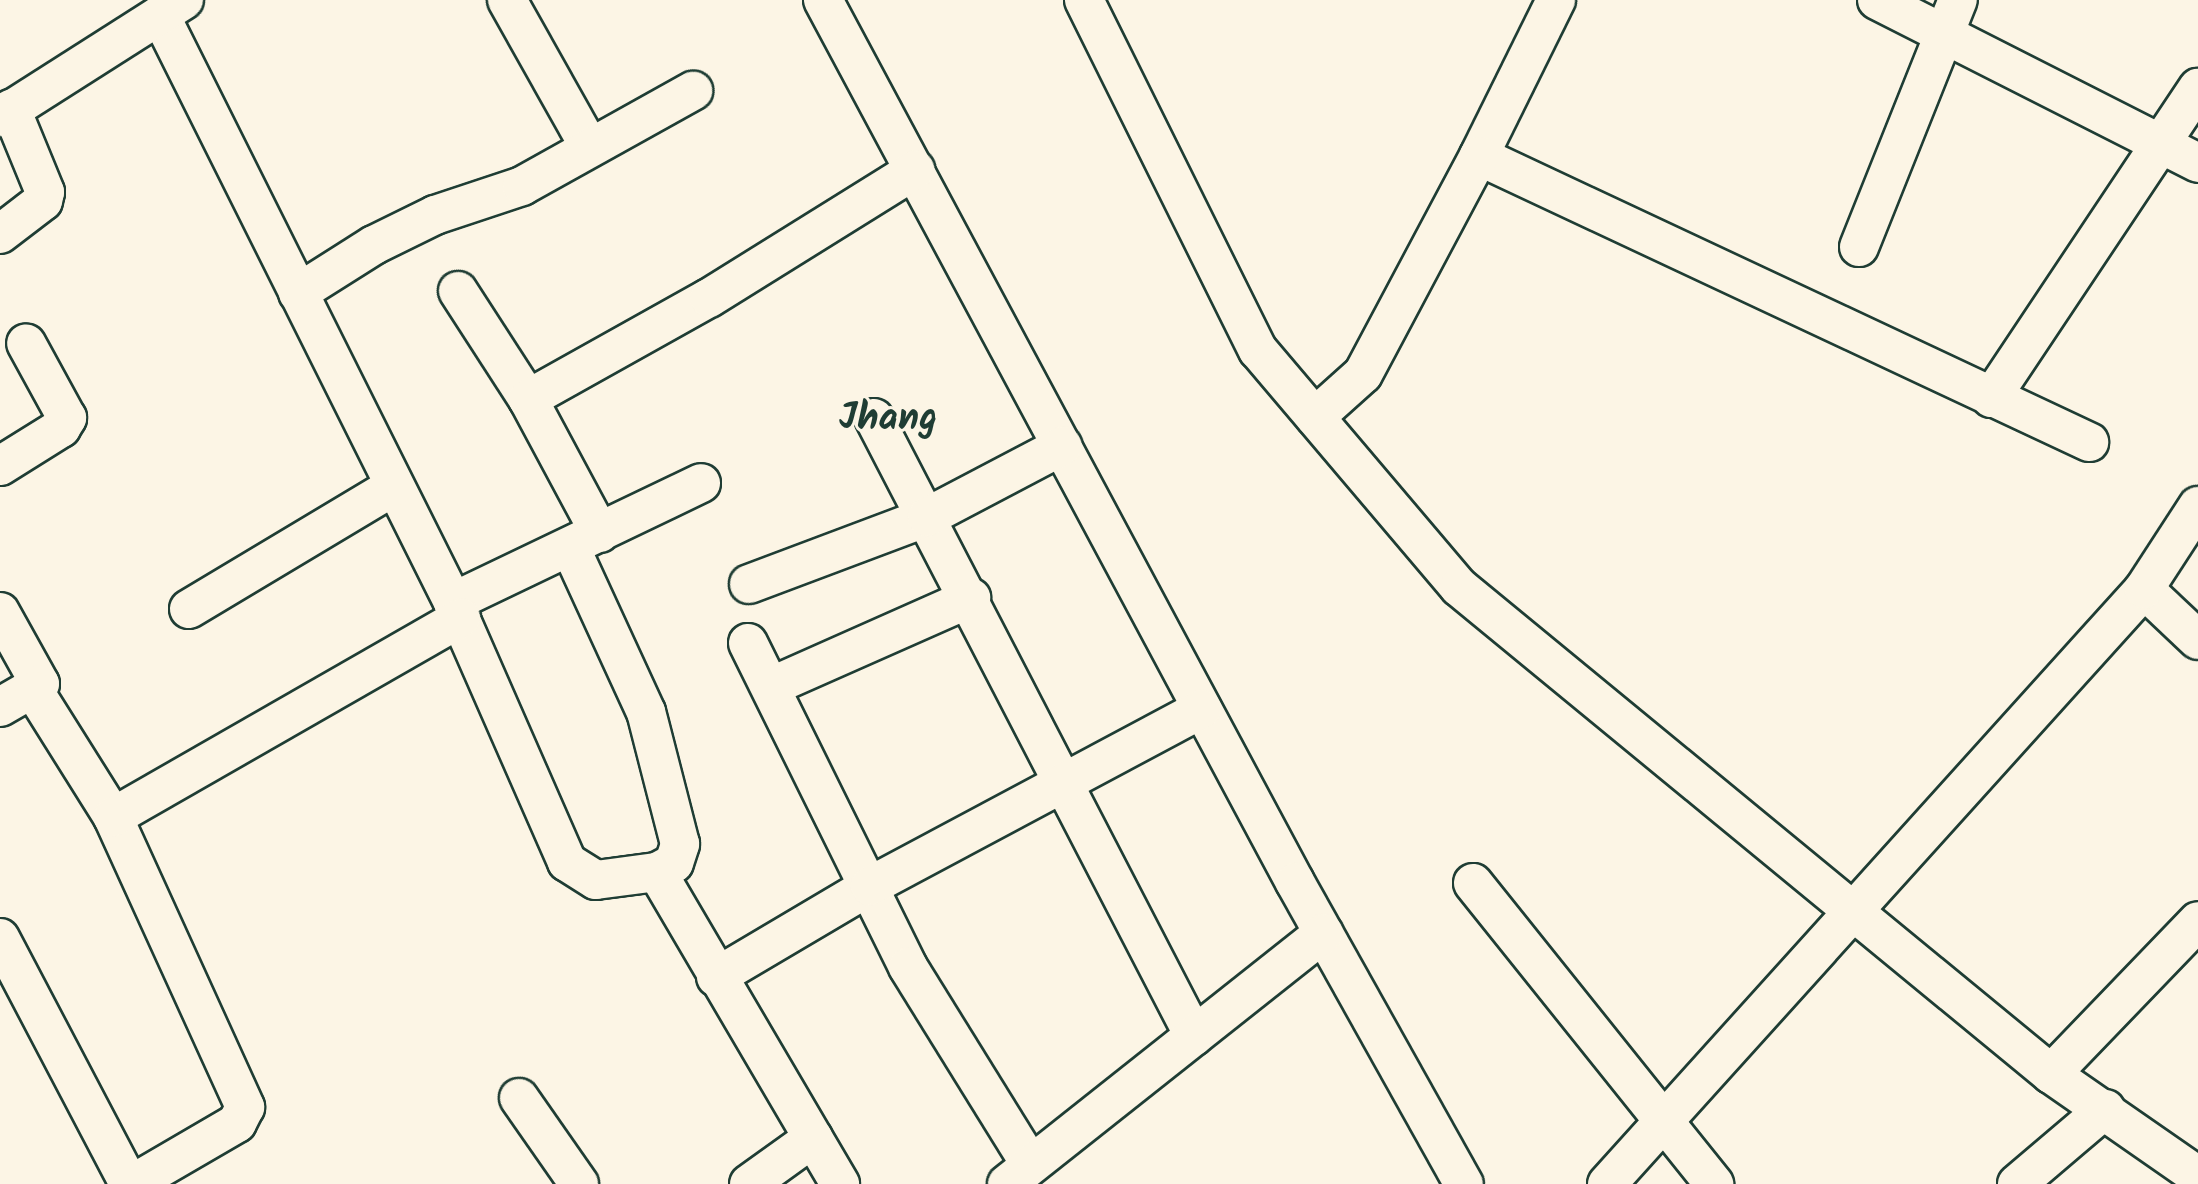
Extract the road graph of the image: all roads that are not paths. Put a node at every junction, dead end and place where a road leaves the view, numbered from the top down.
1 (507, 0) edge
2 (823, 0) edge
3 (1084, 0) edge
4 (1556, 0) edge
5 (1877, 0) edge
6 (172, 7) edge
7 (1951, 15) edge
8 (2198, 88) edge
9 (693, 91) dead end
10 (6, 113) edge
11 (2161, 143) junction
12 (589, 146) junction
13 (1479, 156) junction
14 (2198, 163) edge
15 (915, 170) junction
16 (0, 234) edge
17 (1859, 247) dead end
18 (458, 291) dead end
19 (298, 293) junction
20 (26, 343) dead end
21 (1991, 398) junction
22 (528, 399) junction
23 (1315, 417) junction
24 (874, 418) dead end
25 (2089, 442) dead end
26 (1062, 446) junction
27 (0, 466) edge
28 (701, 483) dead end
29 (393, 487) junction
30 (2198, 506) edge
31 (927, 517) junction
32 (585, 540) junction
33 (749, 584) dead end
34 (2144, 589) junction
35 (971, 598) junction
36 (189, 609) dead end
37 (457, 610) junction
38 (0, 612) edge
39 (2198, 640) edge
40 (748, 643) dead end
41 (772, 686) junction
42 (34, 691) junction
43 (0, 707) edge
44 (1202, 709) junction
45 (1065, 787) junction
46 (113, 817) junction
47 (657, 872) junction
48 (1473, 883) dead end
49 (870, 886) junction
50 (1853, 914) junction
51 (2198, 921) edge
52 (1324, 933) junction
53 (0, 938) edge
54 (716, 977) junction
55 (1194, 1036) junction
56 (2051, 1074) junction
57 (519, 1098) dead end
58 (2105, 1109) junction
59 (1666, 1119) junction
60 (813, 1138) junction
61 (1019, 1174) edge
62 (2198, 1176) edge
63 (130, 1184) edge
64 (579, 1184) edge
65 (749, 1184) edge
66 (840, 1184) edge
67 (1464, 1184) edge
68 (1607, 1184) edge
69 (1714, 1184) edge
70 (2017, 1184) edge

1 - 12 street
2 - 15 street
3 - 23 street
4 - 13 street
5 - 7 street
6 - 10 street
6 - 19 street
7 - 11 street
7 - 17 street
8 - 11 street
9 - 12 street
10 - 16 street
11 - 14 street
11 - 21 street
12 - 19 street
13 - 21 street
13 - 23 street
15 - 22 street
15 - 26 street
18 - 22 street
19 - 29 street
20 - 27 street
21 - 25 street
22 - 32 street
23 - 50 street
24 - 31 street
26 - 31 street
26 - 44 street
28 - 32 street
29 - 36 street
29 - 37 street
30 - 34 street
31 - 33 street
31 - 35 street
32 - 37 street
32 - 47 street
34 - 39 street
34 - 50 street
35 - 41 street
35 - 45 street
37 - 46 street
37 - 47 street
38 - 42 street
40 - 41 street
41 - 49 street
42 - 43 street
42 - 46 street
44 - 45 street
44 - 52 street
45 - 49 street
45 - 55 street
46 - 63 street
47 - 54 street
48 - 59 street
49 - 54 street
49 - 61 street
50 - 56 street
50 - 59 street
51 - 56 street
52 - 55 street
52 - 67 street
53 - 63 street
54 - 60 street
55 - 61 street
56 - 58 street
57 - 64 street
58 - 62 street
58 - 70 street
59 - 68 street
59 - 69 street
60 - 65 street
60 - 66 street

